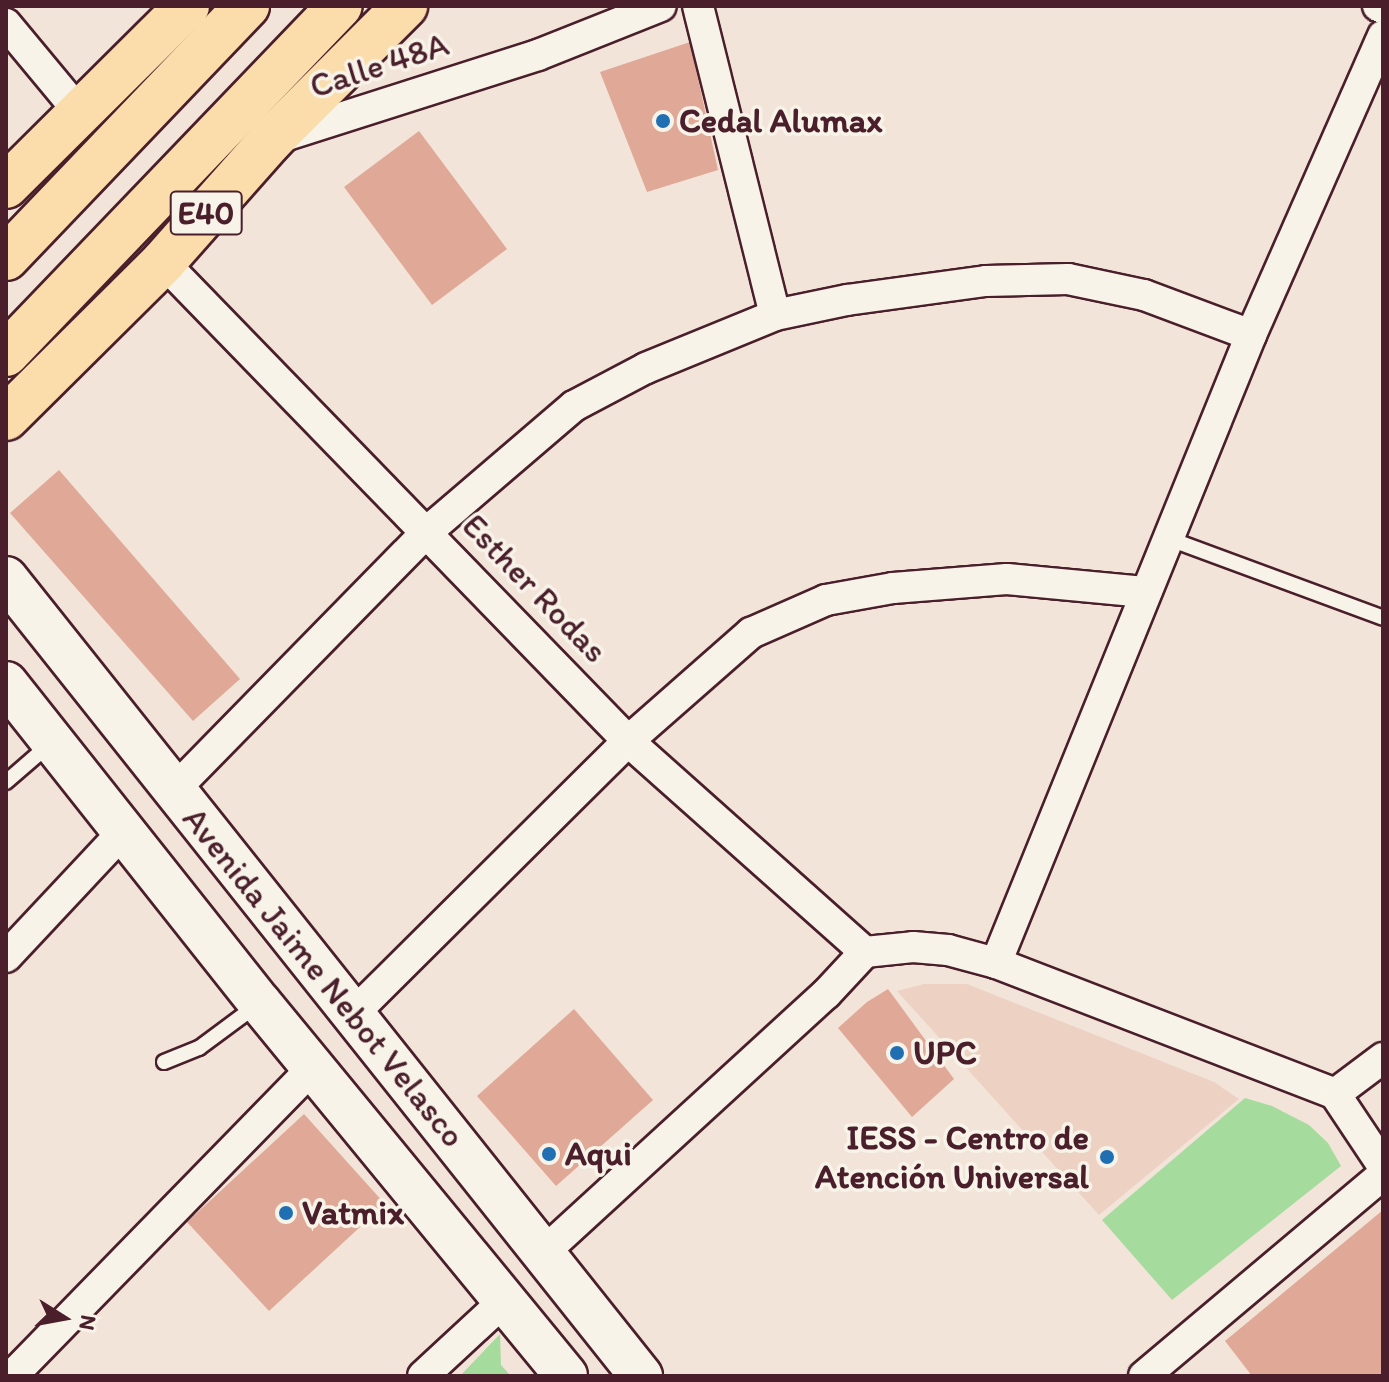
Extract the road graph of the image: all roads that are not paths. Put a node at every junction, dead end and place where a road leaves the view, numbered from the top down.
1 (187, 6) edge
2 (247, 6) edge
3 (340, 6) edge
4 (405, 6) edge
5 (612, 6) edge
6 (698, 6) edge
7 (653, 9) edge
8 (6, 24) edge
9 (1383, 36) edge
10 (80, 113) junction
11 (271, 140) junction
12 (6, 186) edge
13 (6, 258) edge
14 (163, 262) junction
15 (775, 315) junction
16 (1251, 335) junction
17 (6, 354) edge
18 (6, 418) edge
19 (428, 531) junction
20 (1170, 539) junction
21 (6, 578) edge
22 (1144, 592) junction
23 (1383, 618) edge
24 (6, 683) edge
25 (628, 741) junction
26 (51, 743) junction
27 (6, 782) edge
28 (174, 790) junction
29 (123, 832) junction
30 (865, 952) junction
31 (6, 957) edge
32 (996, 963) junction
33 (260, 1003) junction
34 (353, 1014) junction
35 (1383, 1058) edge
36 (164, 1062) dead end
37 (314, 1067) junction
38 (1335, 1094) junction
39 (1383, 1166) edge
40 (1383, 1175) edge
41 (543, 1253) junction
42 (504, 1301) junction
43 (12, 1376) edge
44 (423, 1376) edge
45 (566, 1376) edge
46 (641, 1376) edge
47 (1144, 1376) edge

1 - 10 main road
2 - 13 main road
3 - 17 main road, E40
4 - 11 main road, E40
5 - 7 street, Calle 48A
6 - 15 street
7 - 11 street, Calle 48A
8 - 10 street
9 - 16 street
10 - 12 main road
11 - 14 main road, E40
14 - 18 main road, E40
14 - 19 street, Esther Rodas
15 - 16 street
15 - 19 street
16 - 20 street
19 - 25 street, Esther Rodas
19 - 28 street
20 - 22 street
20 - 23 lane
21 - 28 main road, Avenida Jaime Nebot Velasco
22 - 25 street
22 - 32 street
24 - 26 main road, Avenida Jaime Nebot Velasco
25 - 30 street, Esther Rodas
25 - 34 street
26 - 27 lane
26 - 29 main road, Avenida Jaime Nebot Velasco
28 - 34 main road, Avenida Jaime Nebot Velasco
29 - 31 street
29 - 33 main road, Avenida Jaime Nebot Velasco
30 - 32 street
30 - 41 street
32 - 38 street
33 - 36 lane
33 - 37 main road, Avenida Jaime Nebot Velasco
34 - 41 main road, Avenida Jaime Nebot Velasco
35 - 38 street
37 - 42 main road, Avenida Jaime Nebot Velasco
37 - 43 street
38 - 39 street
40 - 47 street
41 - 46 main road, Avenida Jaime Nebot Velasco
42 - 44 street
42 - 45 main road, Avenida Jaime Nebot Velasco

